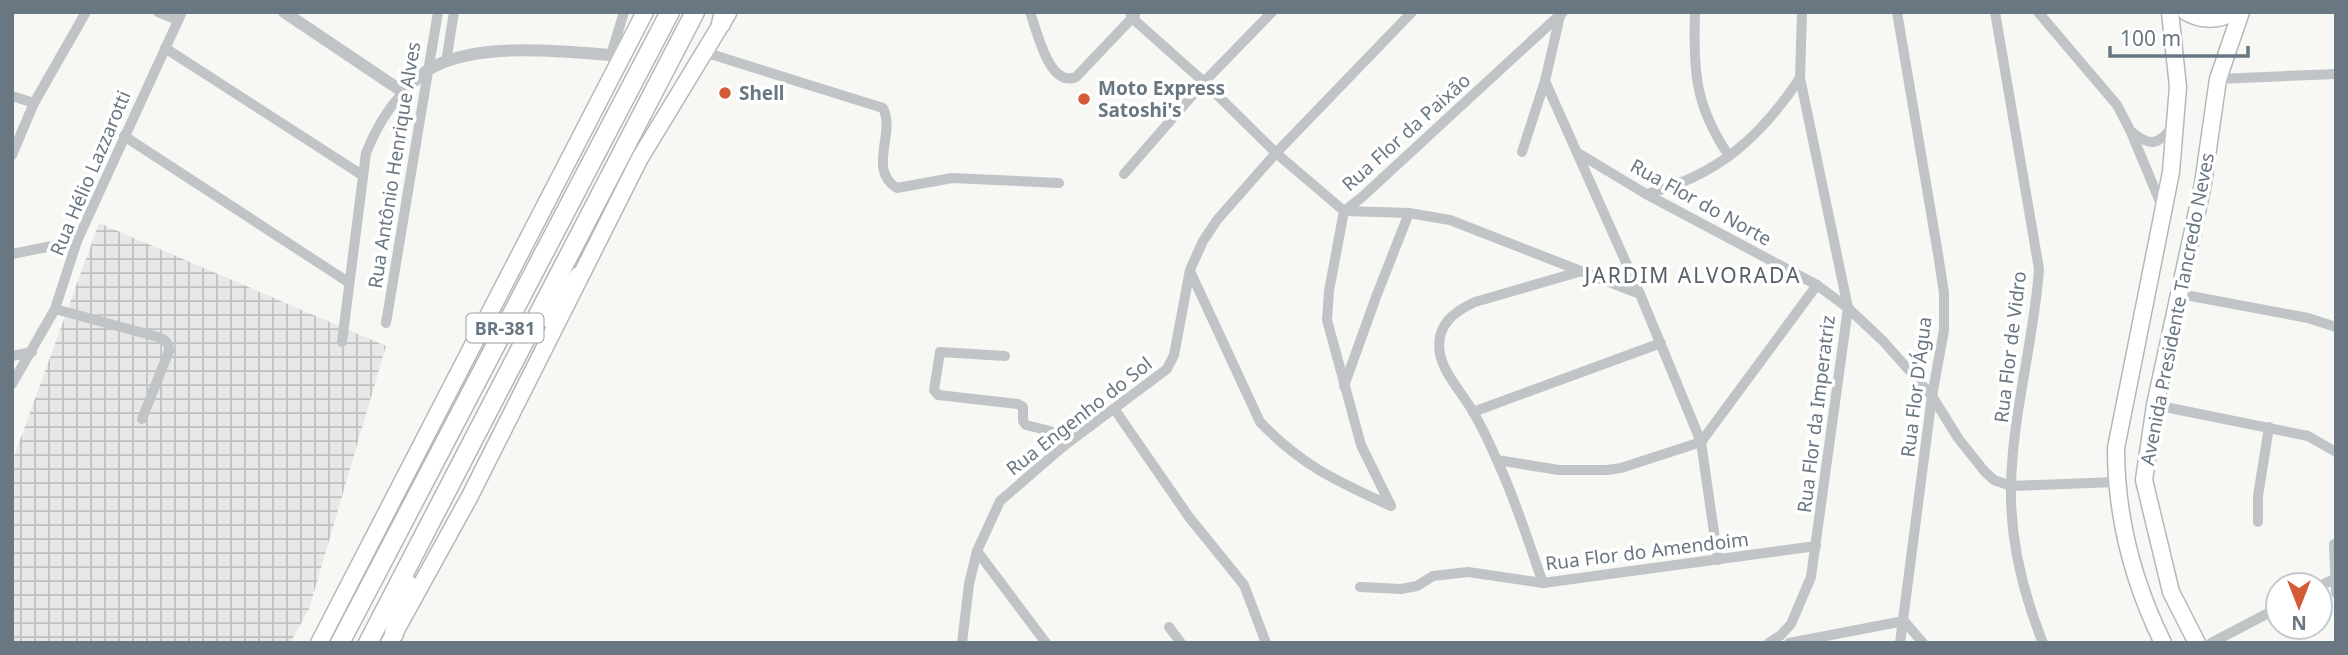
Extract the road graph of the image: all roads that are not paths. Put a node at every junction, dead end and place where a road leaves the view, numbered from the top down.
1 (86, 12) edge
2 (158, 12) edge
3 (284, 12) edge
4 (438, 12) edge
5 (454, 12) edge
6 (624, 12) edge
7 (645, 12) edge
8 (670, 12) edge
9 (695, 12) edge
10 (1030, 12) edge
11 (1272, 12) edge
12 (1412, 12) edge
13 (1695, 12) edge
14 (1802, 12) edge
15 (1897, 12) edge
16 (1994, 12) edge
17 (2038, 12) edge
18 (2170, 12) edge
19 (2186, 12) edge
20 (2234, 12) edge
21 (2241, 12) edge
22 (1561, 13) edge
23 (1133, 14) edge
24 (180, 16) edge
25 (725, 16) edge
26 (165, 48) junction
27 (704, 51) junction
28 (616, 56) junction
29 (446, 62) junction
30 (429, 70) junction
31 (2336, 74) edge
32 (1800, 78) junction
33 (2218, 79) junction
34 (1545, 81) junction
35 (1204, 82) junction
36 (403, 92) junction
37 (12, 96) edge
38 (34, 103) junction
39 (2177, 120) junction
40 (2131, 131) junction
41 (124, 136) junction
42 (1522, 152) dead end
43 (1276, 153) junction
44 (1577, 153) junction
45 (12, 155) edge
46 (1729, 156) junction
47 (1124, 174) dead end
48 (362, 175) junction
49 (1059, 183) dead end
50 (1646, 194) junction
51 (1344, 211) junction
52 (1409, 213) junction
53 (2165, 213) junction
54 (76, 241) junction
55 (12, 254) edge
56 (1190, 270) junction
57 (1582, 271) junction
58 (579, 276) junction
59 (348, 282) junction
60 (1817, 285) junction
61 (1640, 294) junction
62 (2180, 294) junction
63 (55, 309) junction
64 (1848, 309) junction
65 (386, 323) dead end
66 (2336, 327) edge
67 (342, 342) dead end
68 (1661, 343) junction
69 (32, 352) junction
70 (12, 356) edge
71 (1005, 356) dead end
72 (516, 360) junction
73 (12, 384) edge
74 (1344, 387) junction
75 (1932, 396) junction
76 (2155, 405) junction
77 (1115, 410) junction
78 (1473, 412) junction
79 (142, 419) dead end
80 (2269, 427) junction
81 (1701, 442) junction
82 (1065, 445) junction
83 (2336, 452) edge
84 (1497, 460) junction
85 (2116, 482) junction
86 (2011, 486) junction
87 (2258, 522) dead end
88 (2334, 544) dead end
89 (1816, 546) junction
90 (977, 551) junction
91 (415, 553) junction
92 (1718, 560) junction
93 (2333, 571) edge
94 (1543, 583) junction
95 (1360, 587) dead end
96 (2264, 615) edge
97 (1904, 621) junction
98 (1169, 627) dead end
99 (392, 639) edge
100 (319, 643) edge
101 (340, 643) edge
102 (368, 643) edge
103 (962, 643) edge
104 (1046, 643) edge
105 (1181, 643) edge
106 (1266, 643) edge
107 (1769, 643) edge
108 (1788, 643) edge
109 (1900, 643) edge
110 (1923, 643) edge
111 (2043, 643) edge
112 (2163, 643) edge
113 (2197, 643) edge
114 (2211, 643) edge

1 - 38 street
2 - 24 street
3 - 36 street
4 - 30 street, Rua Antônio Henrique Alves
5 - 29 street, Rua Antônio Henrique Alves
6 - 28 street
7 - 28 main road
8 - 101 highway, BR-381
9 - 72 highway, BR-381
10 - 23 street
11 - 35 street
12 - 43 street, Rua Engenho do Sol
13 - 46 street
14 - 32 street, Rua Flor da Imperatriz
15 - 75 street, Rua Flor D'Água
16 - 86 street, Rua Flor de Vidro
17 - 40 street
18 - 39 main road, Avenida Presidente Tancredo Neves
19 - 20 main road
21 - 33 main road, Avenida Presidente Tancredo Neves
22 - 34 street
22 - 51 street, Rua Flor da Paixão
23 - 35 street
24 - 26 street, Rua Hélio Lazzarotti
25 - 27 main road
26 - 41 street, Rua Hélio Lazzarotti
26 - 48 street
27 - 49 street
27 - 58 main road
28 - 29 street
28 - 100 main road
29 - 30 street
30 - 36 street
30 - 65 street, Rua Antônio Henrique Alves
31 - 33 street
32 - 46 street
32 - 64 street, Rua Flor da Imperatriz
33 - 62 main road, Avenida Presidente Tancredo Neves
34 - 42 street
34 - 44 street
35 - 43 street
35 - 47 street
36 - 48 street
37 - 38 street
38 - 45 street
39 - 40 street
39 - 53 main road, Avenida Presidente Tancredo Neves
40 - 53 street
41 - 54 street, Rua Hélio Lazzarotti
41 - 59 street
43 - 51 street
43 - 56 street, Rua Engenho do Sol
44 - 50 street, Rua Flor do Norte
44 - 61 street
46 - 50 street
48 - 59 street
50 - 60 street, Rua Flor do Norte
51 - 52 street
51 - 74 street, Rua Flor da Paixão
52 - 57 street
52 - 74 street
53 - 85 main road, Avenida Presidente Tancredo Neves
54 - 55 street
54 - 63 street, Rua Hélio Lazzarotti
56 - 74 street, Rua Flor da Paixão
56 - 77 street, Rua Engenho do Sol
57 - 61 street
57 - 78 street
58 - 72 highway
58 - 99 main road
59 - 67 street
60 - 64 street, Rua Flor do Norte
60 - 81 street
61 - 68 street
62 - 66 street
62 - 76 main road, Avenida Presidente Tancredo Neves
63 - 69 street, Rua Hélio Lazzarotti
63 - 79 street
64 - 75 street, Rua Flor do Norte
64 - 89 street, Rua Flor da Imperatriz
68 - 78 street
68 - 81 street
69 - 70 street
69 - 73 street, Rua Hélio Lazzarotti
71 - 82 street
72 - 91 highway, BR-381
75 - 86 street, Rua Flor do Norte
75 - 97 street, Rua Flor D'Água
76 - 80 street
76 - 113 main road, Avenida Presidente Tancredo Neves
77 - 82 street, Rua Engenho do Sol
77 - 106 street
78 - 84 street
80 - 83 street
80 - 87 street
81 - 84 street
81 - 92 street
82 - 90 street, Rua Engenho do Sol
84 - 94 street
85 - 86 street
85 - 112 main road, Avenida Presidente Tancredo Neves
86 - 111 street, Rua Flor de Vidro
88 - 93 street
89 - 92 street, Rua Flor do Amendoim
89 - 107 street, Rua Flor da Imperatriz
90 - 103 street, Rua Engenho do Sol
90 - 104 street
91 - 99 highway
91 - 102 highway, BR-381
92 - 94 street, Rua Flor do Amendoim
94 - 95 street, Rua Flor do Amendoim
96 - 114 street
97 - 108 street
97 - 109 street, Rua Flor D'Água
97 - 110 street
98 - 105 street

